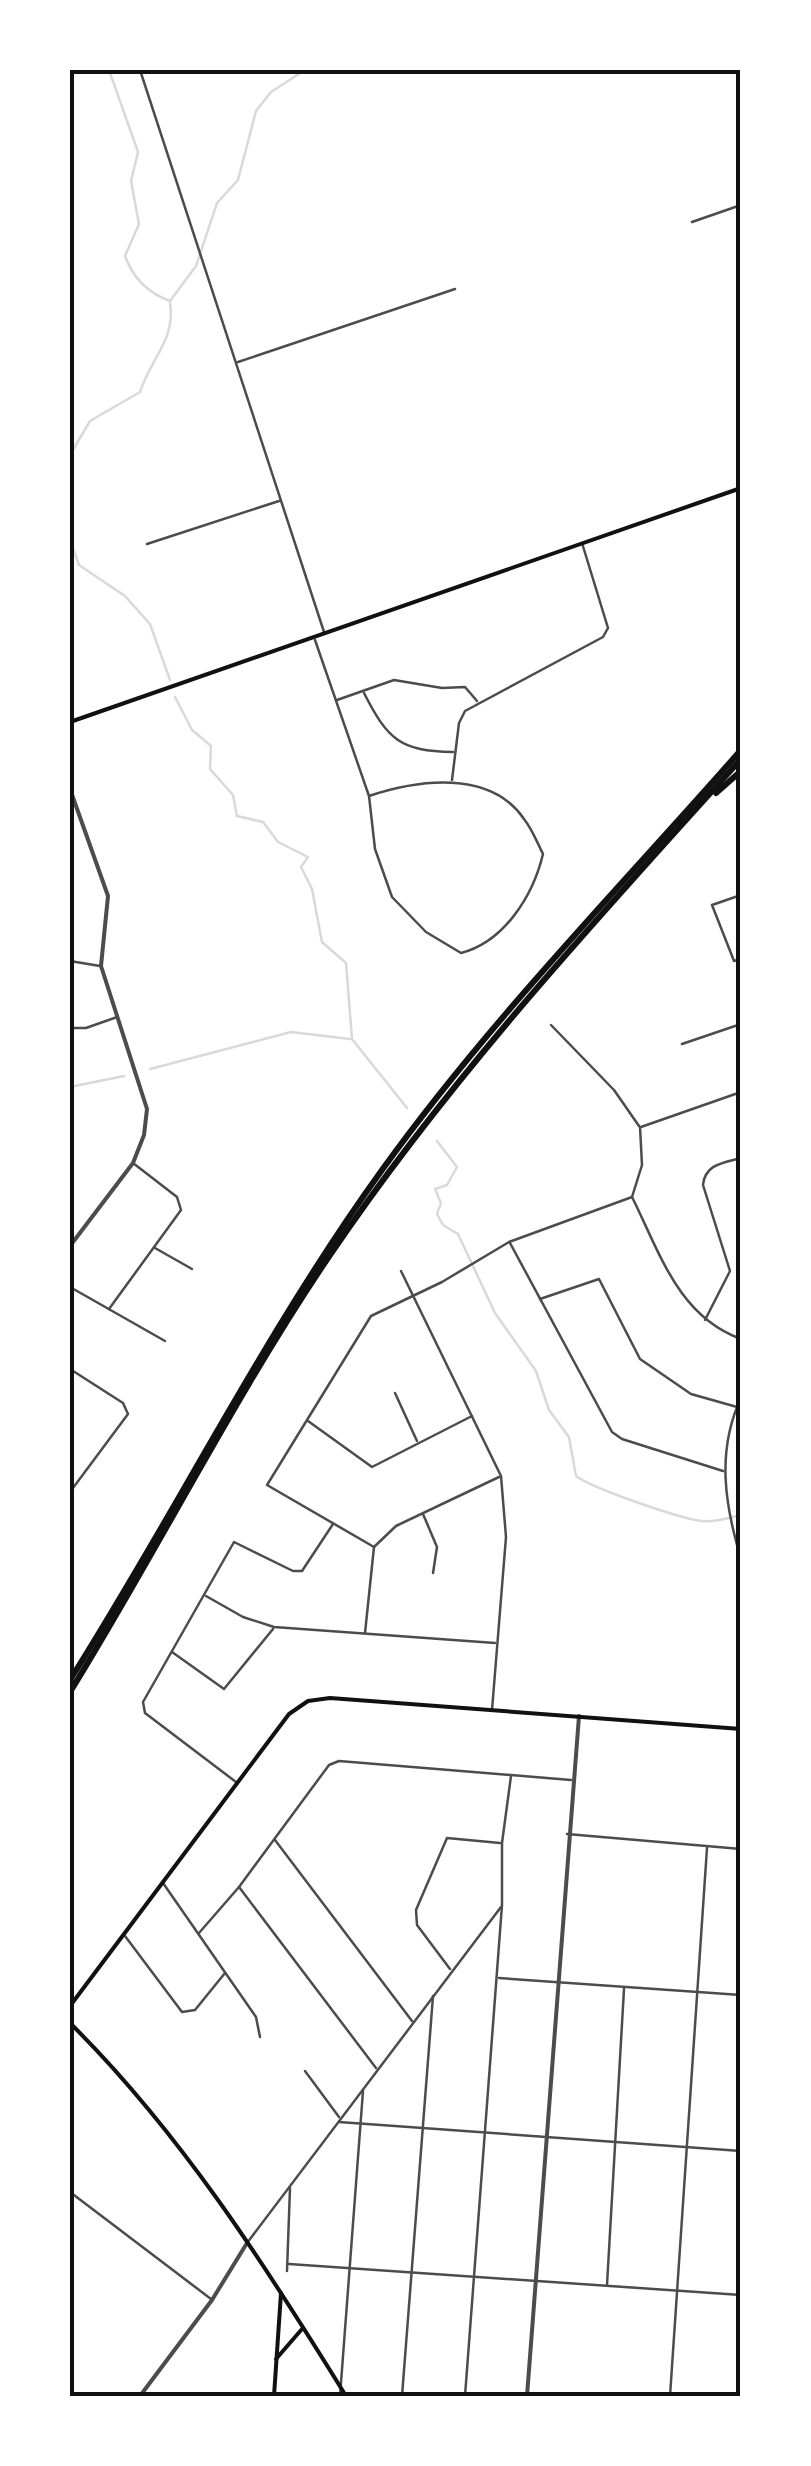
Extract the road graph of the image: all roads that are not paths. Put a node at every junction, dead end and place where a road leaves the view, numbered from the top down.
1 (140, 70) edge
2 (738, 70) edge
3 (741, 80) edge
4 (741, 205) edge
5 (692, 222) dead end
6 (455, 289) dead end
7 (236, 362) junction
8 (741, 488) edge
9 (280, 501) junction
10 (582, 543) junction
11 (147, 544) dead end
12 (324, 634) junction
13 (314, 638) junction
14 (363, 691) junction
15 (336, 700) junction
16 (478, 703) junction
17 (70, 722) edge
18 (741, 750) edge
19 (455, 752) junction
20 (741, 759) edge
21 (741, 771) edge
22 (452, 782) junction
23 (70, 789) edge
24 (369, 796) junction
25 (689, 817) junction
26 (741, 895) edge
27 (741, 959) edge
28 (70, 962) edge
29 (101, 966) junction
30 (118, 1016) junction
31 (551, 1024) dead end
32 (741, 1024) edge
33 (70, 1028) edge
34 (682, 1044) dead end
35 (741, 1092) edge
36 (640, 1127) junction
37 (741, 1158) edge
38 (133, 1164) junction
39 (632, 1198) junction
40 (509, 1242) junction
41 (70, 1246) edge
42 (152, 1246) junction
43 (192, 1269) dead end
44 (402, 1271) dead end
45 (70, 1287) edge
46 (416, 1295) junction
47 (538, 1299) junction
48 (108, 1309) junction
49 (704, 1321) junction
50 (741, 1340) edge
51 (165, 1341) dead end
52 (70, 1370) edge
53 (76, 1373) junction
54 (70, 1380) edge
55 (396, 1393) dead end
56 (741, 1398) edge
57 (737, 1407) junction
58 (474, 1415) junction
59 (307, 1420) junction
60 (418, 1442) junction
61 (723, 1472) junction
62 (500, 1476) junction
63 (70, 1492) edge
64 (423, 1514) junction
65 (333, 1522) junction
66 (374, 1547) junction
67 (741, 1559) edge
68 (433, 1573) dead end
69 (204, 1595) junction
70 (274, 1628) junction
71 (365, 1633) junction
72 (496, 1643) junction
73 (172, 1652) junction
74 (70, 1680) edge
75 (70, 1692) edge
76 (492, 1710) junction
77 (579, 1716) junction
78 (741, 1729) edge
79 (511, 1776) junction
80 (571, 1780) junction
81 (237, 1782) junction
82 (568, 1834) junction
83 (274, 1839) junction
84 (502, 1843) junction
85 (707, 1848) junction
86 (741, 1849) edge
87 (162, 1882) junction
88 (239, 1887) junction
89 (502, 1906) junction
90 (199, 1932) junction
91 (124, 1934) junction
92 (226, 1972) junction
93 (451, 1972) junction
94 (497, 1978) junction
95 (556, 1980) junction
96 (624, 1989) junction
97 (696, 1992) junction
98 (433, 1995) junction
99 (741, 1995) edge
100 (70, 2006) edge
101 (413, 2022) junction
102 (70, 2023) edge
103 (260, 2037) dead end
104 (378, 2069) junction
105 (305, 2071) dead end
106 (363, 2089) junction
107 (339, 2120) junction
108 (362, 2123) junction
109 (424, 2128) junction
110 (485, 2132) junction
111 (548, 2138) junction
112 (618, 2142) junction
113 (689, 2147) junction
114 (741, 2151) edge
115 (290, 2186) junction
116 (70, 2192) edge
117 (248, 2243) junction
118 (289, 2264) junction
119 (352, 2268) junction
120 (287, 2271) dead end
121 (413, 2273) junction
122 (475, 2276) junction
123 (538, 2282) junction
124 (607, 2285) junction
125 (678, 2290) junction
126 (281, 2293) junction
127 (741, 2295) edge
128 (212, 2300) junction
129 (304, 2328) junction
130 (276, 2359) junction
131 (341, 2388) junction
132 (140, 2396) edge
133 (274, 2396) edge
134 (343, 2396) edge
135 (402, 2396) edge
136 (465, 2396) edge
137 (527, 2396) edge
138 (670, 2396) edge

1 - 7 street
2 - 3 street
4 - 5 street
6 - 7 street
7 - 9 street
8 - 10 main road
9 - 11 street
9 - 12 street
10 - 12 main road
10 - 16 street
12 - 13 main road
13 - 15 street
13 - 17 main road
14 - 15 street
14 - 16 street
14 - 19 street
15 - 24 street
16 - 19 street
18 - 74 highway
19 - 22 street
20 - 25 highway
21 - 25 highway
22 - 24 street
22 - 24 street
23 - 29 street
25 - 75 highway
26 - 27 street
28 - 29 street
29 - 30 street
30 - 33 street
30 - 38 street
31 - 36 street
32 - 34 street
35 - 36 street
36 - 39 street
37 - 49 street
38 - 41 street
38 - 42 street
39 - 40 street
39 - 49 street
40 - 46 street
40 - 47 street
42 - 43 street
42 - 48 street
44 - 46 street
45 - 48 street
46 - 58 street
46 - 59 street
47 - 57 street
47 - 61 street
48 - 51 street
49 - 50 street
52 - 53 street
53 - 54 street
53 - 63 street
55 - 60 street
56 - 57 street
57 - 61 street
58 - 60 street
58 - 62 street
59 - 60 street
59 - 65 street
61 - 67 street
62 - 64 street
62 - 72 street
64 - 66 street
64 - 68 street
65 - 66 street
65 - 69 street
66 - 71 street
69 - 70 street
69 - 73 street
70 - 71 street
70 - 73 street
71 - 72 street
72 - 76 street
73 - 81 street
76 - 77 main road
76 - 81 main road
77 - 78 main road
77 - 80 street
79 - 80 street
79 - 83 street
79 - 84 street
80 - 82 street
81 - 87 main road
82 - 85 street
82 - 95 street
83 - 88 street
83 - 101 street
84 - 89 street
84 - 93 street
85 - 86 street
85 - 97 street
87 - 90 street
87 - 91 main road
88 - 90 street
88 - 104 street
89 - 93 street
89 - 94 street
90 - 92 street
91 - 92 street
91 - 100 main road
92 - 103 street
93 - 98 street
94 - 95 street
94 - 110 street
95 - 96 street
95 - 111 street
96 - 97 street
96 - 112 street
97 - 99 street
97 - 113 street
98 - 101 street
98 - 109 street
101 - 104 street
102 - 117 main road
104 - 106 street
105 - 107 street
106 - 107 street
106 - 108 street
107 - 108 street
107 - 115 street
108 - 109 street
108 - 119 street
109 - 110 street
109 - 121 street
110 - 111 street
110 - 122 street
111 - 112 street
111 - 123 street
112 - 113 street
112 - 124 street
113 - 114 street
113 - 125 street
115 - 117 street
115 - 118 street
116 - 128 street
117 - 126 main road
117 - 128 street
118 - 119 street
118 - 120 street
119 - 121 street
119 - 131 street
121 - 122 street
121 - 135 street
122 - 123 street
122 - 136 street
123 - 124 street
123 - 137 street
124 - 125 street
125 - 127 street
125 - 138 street
126 - 129 main road
126 - 130 main road
128 - 132 street
129 - 130 main road
129 - 131 main road
130 - 133 main road
131 - 134 main road

